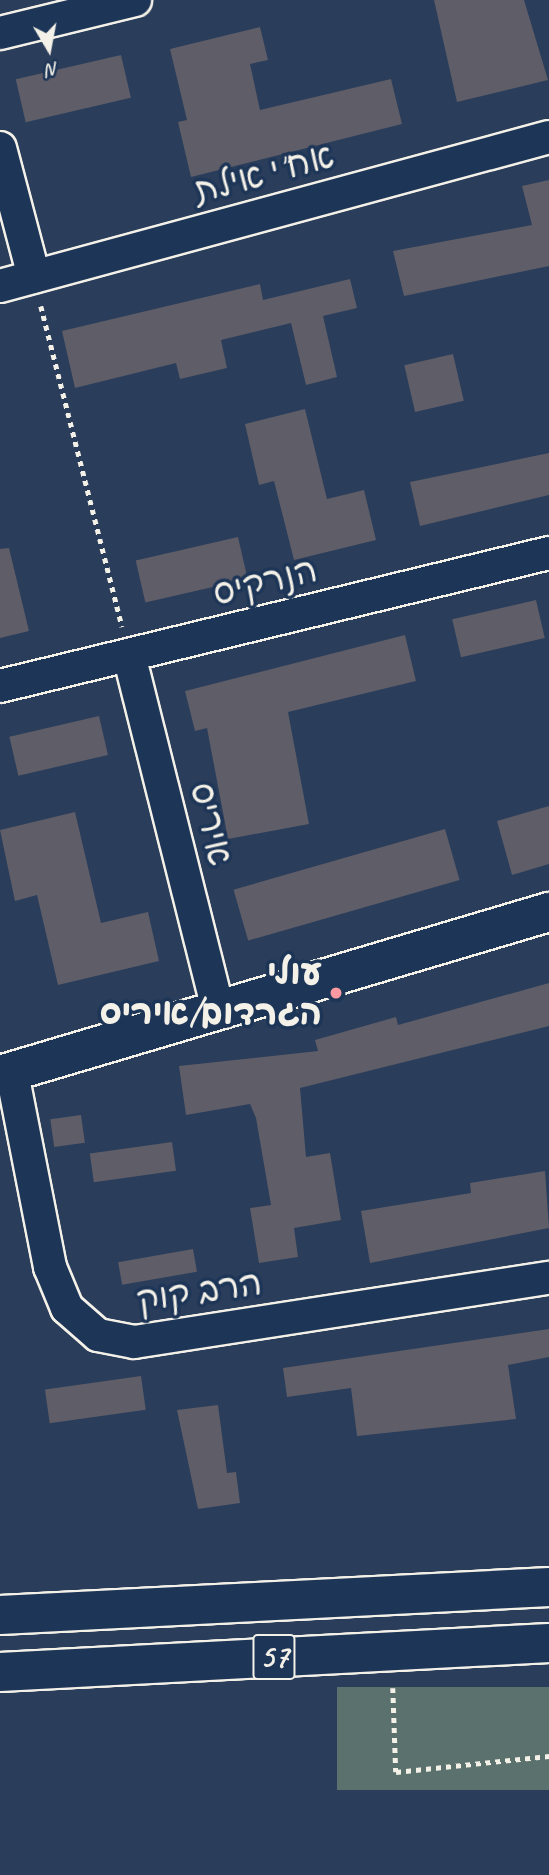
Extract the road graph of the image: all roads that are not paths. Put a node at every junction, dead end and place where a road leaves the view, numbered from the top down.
1 (135, 0) edge
2 (0, 33) edge
3 (549, 137) edge
4 (0, 148) edge
5 (34, 277) junction
6 (0, 286) edge
7 (549, 553) edge
8 (128, 655) junction
9 (0, 686) edge
10 (549, 912) edge
11 (219, 1012) junction
12 (6, 1074) edge
13 (549, 1278) edge
14 (549, 1587) edge
15 (0, 1615) edge
16 (549, 1643) edge
17 (0, 1672) edge

1 - 2 street
3 - 5 street, אח"י אילת
4 - 5 street
5 - 6 street, אח"י אילת
7 - 8 street, הנרקיס
8 - 9 street, הנרקיס
8 - 11 street, איריס
10 - 11 main road
11 - 12 main road
12 - 13 street, הרב קוק
14 - 15 main road, 57
16 - 17 main road, 57

